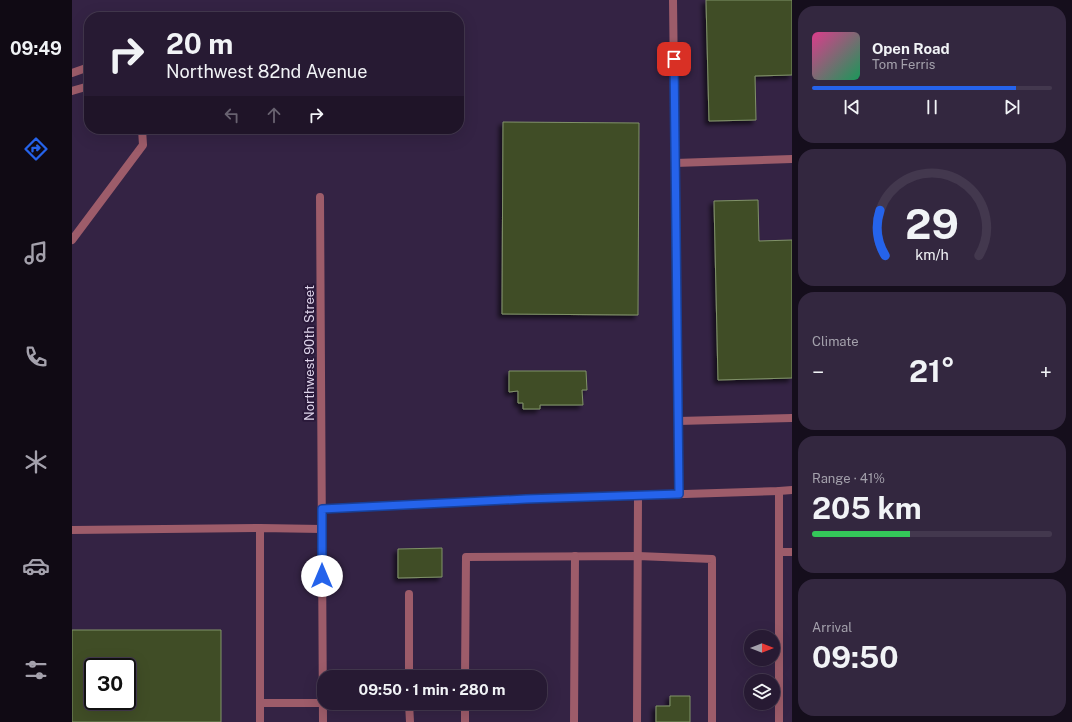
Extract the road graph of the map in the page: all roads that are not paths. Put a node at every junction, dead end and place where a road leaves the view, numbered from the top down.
1 (673, 0) edge
2 (84, 69) edge
3 (72, 74) edge
4 (84, 87) edge
5 (72, 91) edge
6 (142, 134) edge
7 (792, 160) edge
8 (675, 163) junction
9 (320, 197) dead end
10 (72, 240) edge
11 (792, 418) edge
12 (678, 421) junction
13 (792, 490) edge
14 (779, 491) junction
15 (679, 494) junction
16 (638, 496) junction
17 (322, 509) junction
18 (260, 528) junction
19 (322, 529) junction
20 (72, 530) edge
21 (779, 552) junction
22 (792, 552) edge
23 (575, 556) junction
24 (638, 556) junction
25 (409, 594) dead end
26 (323, 670) edge
27 (409, 670) edge
28 (465, 670) edge
29 (260, 703) junction
30 (317, 703) edge
31 (323, 710) edge
32 (410, 710) edge
33 (465, 710) edge
34 (260, 722) edge
35 (323, 722) edge
36 (410, 722) edge
37 (465, 722) edge
38 (574, 722) edge
39 (637, 722) edge
40 (712, 722) edge
41 (779, 722) edge

1 - 8 street
2 - 3 street
4 - 5 street
6 - 10 street
7 - 8 street
8 - 12 street
9 - 17 street, Northwest 90th Street
11 - 12 street
12 - 15 street
13 - 14 street
14 - 15 street
14 - 21 street
15 - 16 street
16 - 17 street
16 - 24 street
17 - 19 street, Northwest 90th Street
18 - 19 street
18 - 20 street
18 - 29 street
19 - 26 street, Northwest 90th Street
21 - 22 street
21 - 41 street
23 - 24 street
23 - 28 street
23 - 38 street
24 - 39 street
24 - 40 street
25 - 27 street
29 - 30 street
29 - 34 street
31 - 35 street, Northwest 90th Street
32 - 36 street
33 - 37 street

